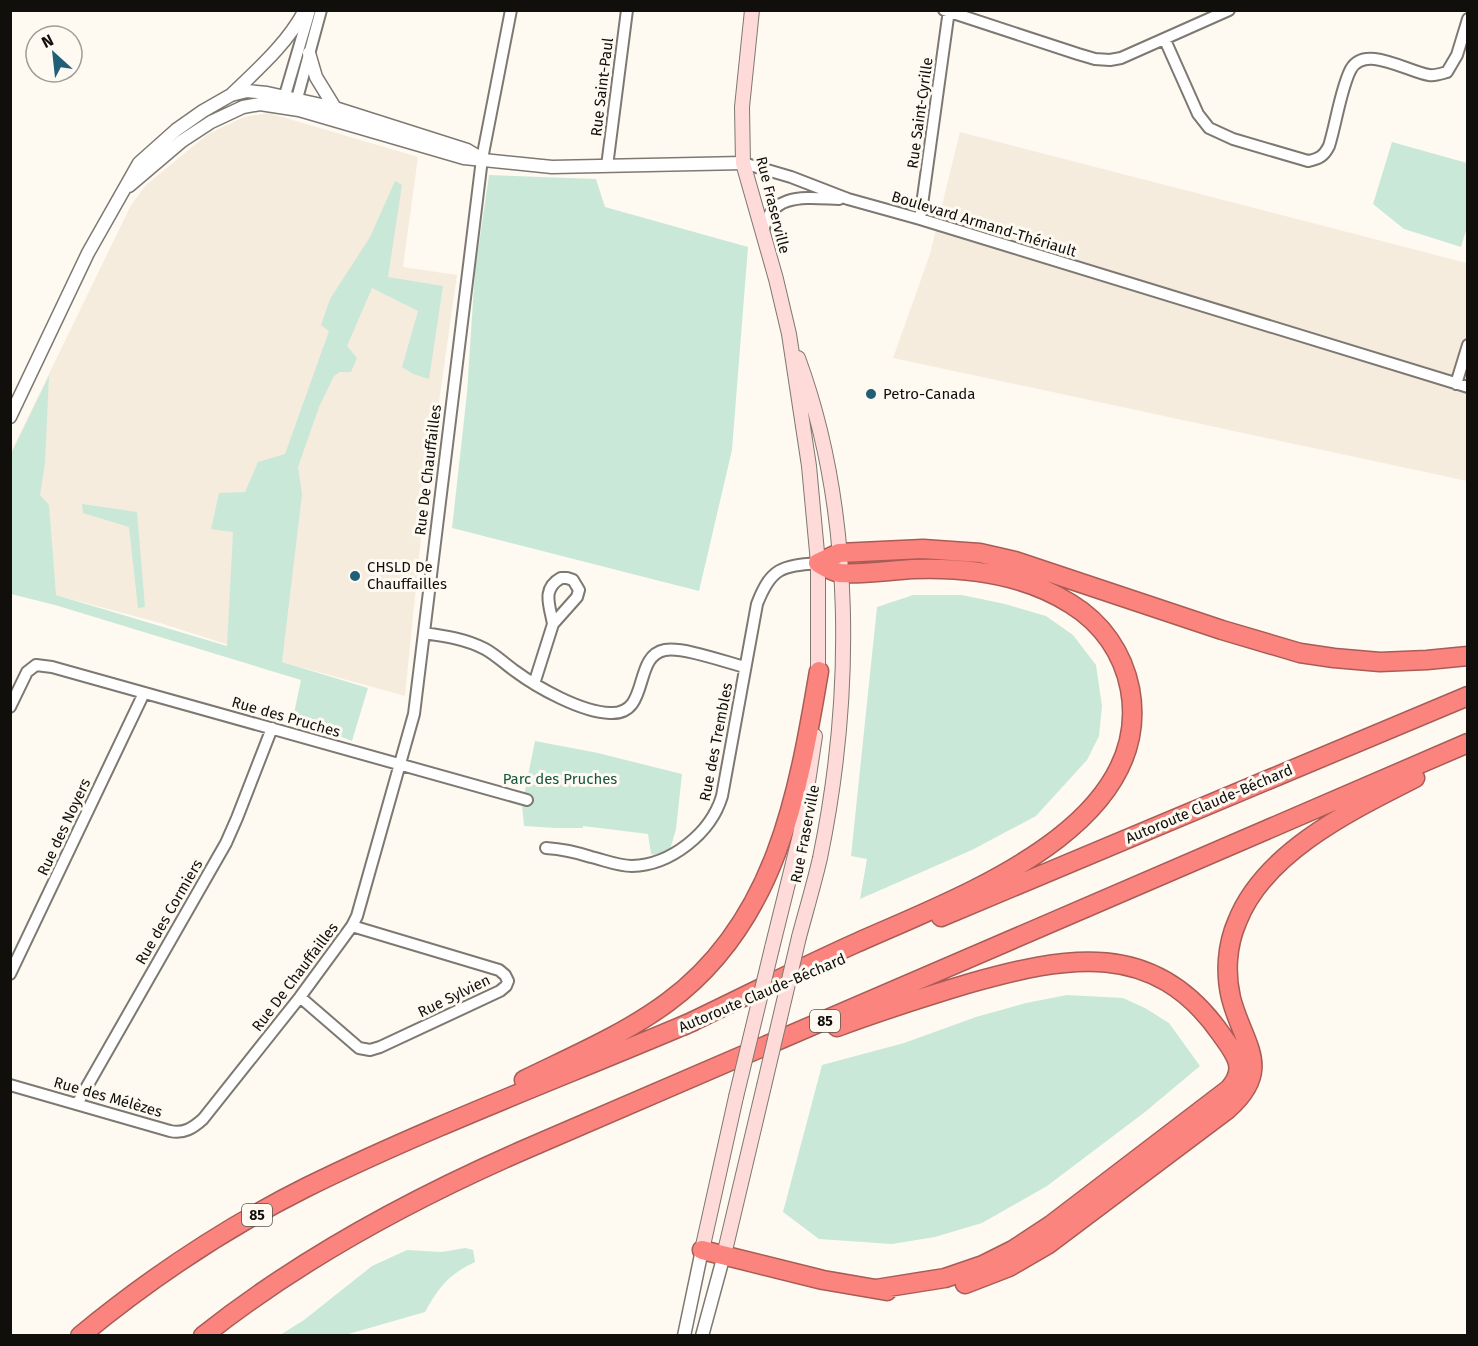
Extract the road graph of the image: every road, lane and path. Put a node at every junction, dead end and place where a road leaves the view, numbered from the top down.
1 (305, 10) edge
2 (310, 10) edge
3 (321, 10) edge
4 (510, 10) edge
5 (627, 10) edge
6 (752, 10) edge
7 (1229, 10) edge
8 (948, 11) edge
9 (1467, 19) edge
10 (1165, 40) junction
11 (309, 53) junction
12 (231, 95) junction
13 (289, 102) junction
14 (335, 108) junction
15 (482, 159) junction
16 (743, 163) junction
17 (607, 166) junction
18 (122, 192) junction
19 (848, 199) junction
20 (920, 219) junction
21 (762, 236) junction
22 (789, 334) junction
23 (1467, 345) edge
24 (1456, 384) junction
25 (1467, 387) edge
26 (10, 417) edge
27 (839, 553) junction
28 (818, 563) junction
29 (841, 573) junction
30 (553, 624) dead end
31 (424, 633) junction
32 (1467, 656) edge
33 (746, 667) junction
34 (819, 671) junction
35 (534, 684) junction
36 (144, 693) junction
37 (1467, 696) edge
38 (10, 707) edge
39 (272, 728) junction
40 (1467, 743) edge
41 (1467, 753) edge
42 (400, 765) junction
43 (527, 800) dead end
44 (546, 848) dead end
45 (352, 926) junction
46 (10, 974) edge
47 (300, 997) junction
48 (683, 1026) junction
49 (10, 1085) edge
50 (650, 1097) junction
51 (77, 1104) junction
52 (196, 1125) joint
53 (297, 1192) junction
54 (702, 1250) junction
55 (724, 1255) junction
56 (876, 1289) junction
57 (80, 1335) edge
58 (202, 1335) edge
59 (684, 1335) edge
60 (702, 1335) edge

1 - 12 street
2 - 13 street
3 - 11 street
4 - 15 street, Rue De Chauffailles
5 - 17 street, Rue Saint-Paul
6 - 16 main road, Rue Fraserville
7 - 10 street
8 - 10 street
8 - 20 street, Rue Saint-Cyrille
9 - 10 street
11 - 13 street
11 - 14 street
12 - 13 street, Boulevard Armand-Thériault
12 - 18 street, Boulevard Armand-Thériault
13 - 14 street, Boulevard Armand-Thériault
13 - 15 street, Boulevard Armand-Thériault
13 - 18 street, Boulevard Armand-Thériault
14 - 15 street, Boulevard Armand-Thériault
15 - 17 street, Boulevard Armand-Thériault
15 - 31 street, Rue De Chauffailles
16 - 17 street, Boulevard Armand-Thériault
16 - 19 street, Boulevard Armand-Thériault
16 - 21 main road, Rue Fraserville
18 - 26 street, Boulevard Armand-Thériault
19 - 20 street, Boulevard Armand-Thériault
19 - 21 street
20 - 24 street, Boulevard Armand-Thériault
21 - 22 main road, Rue Fraserville
22 - 27 main road, Rue Fraserville
22 - 28 main road, Rue Fraserville
23 - 24 street
24 - 25 street, Boulevard Armand-Thériault
27 - 28 highway
27 - 29 main road, Rue Fraserville
27 - 32 highway
28 - 29 highway
28 - 33 street, Rue des Trembles
28 - 34 main road, Rue Fraserville
29 - 48 highway
29 - 55 main road, Rue Fraserville, bridge
30 - 35 street
31 - 35 street
31 - 42 street, Rue De Chauffailles
33 - 35 street
33 - 44 street, Rue des Trembles
34 - 53 highway
34 - 54 main road, Rue Fraserville, bridge
36 - 38 street, Rue des Pruches
36 - 39 street, Rue des Pruches
36 - 46 street, Rue des Noyers
37 - 48 highway, Autoroute Claude-Béchard / 85
39 - 42 street, Rue des Pruches
39 - 51 street, Rue des Cormiers
40 - 50 highway, 85
41 - 56 highway
42 - 43 street, Rue des Pruches
42 - 45 street, Rue De Chauffailles
45 - 47 street, Rue De Chauffailles
45 - 47 street, Rue Sylvien
47 - 52 street, Rue De Chauffailles
48 - 53 highway, Autoroute Claude-Béchard / 85
49 - 51 street, Rue des Mélèzes
50 - 56 highway
50 - 58 highway, 85
51 - 52 street, Rue des Mélèzes
53 - 57 highway, Autoroute Claude-Béchard / 85
54 - 55 highway
54 - 59 street, Rue Fraserville
55 - 56 highway
55 - 60 street, Rue Fraserville

